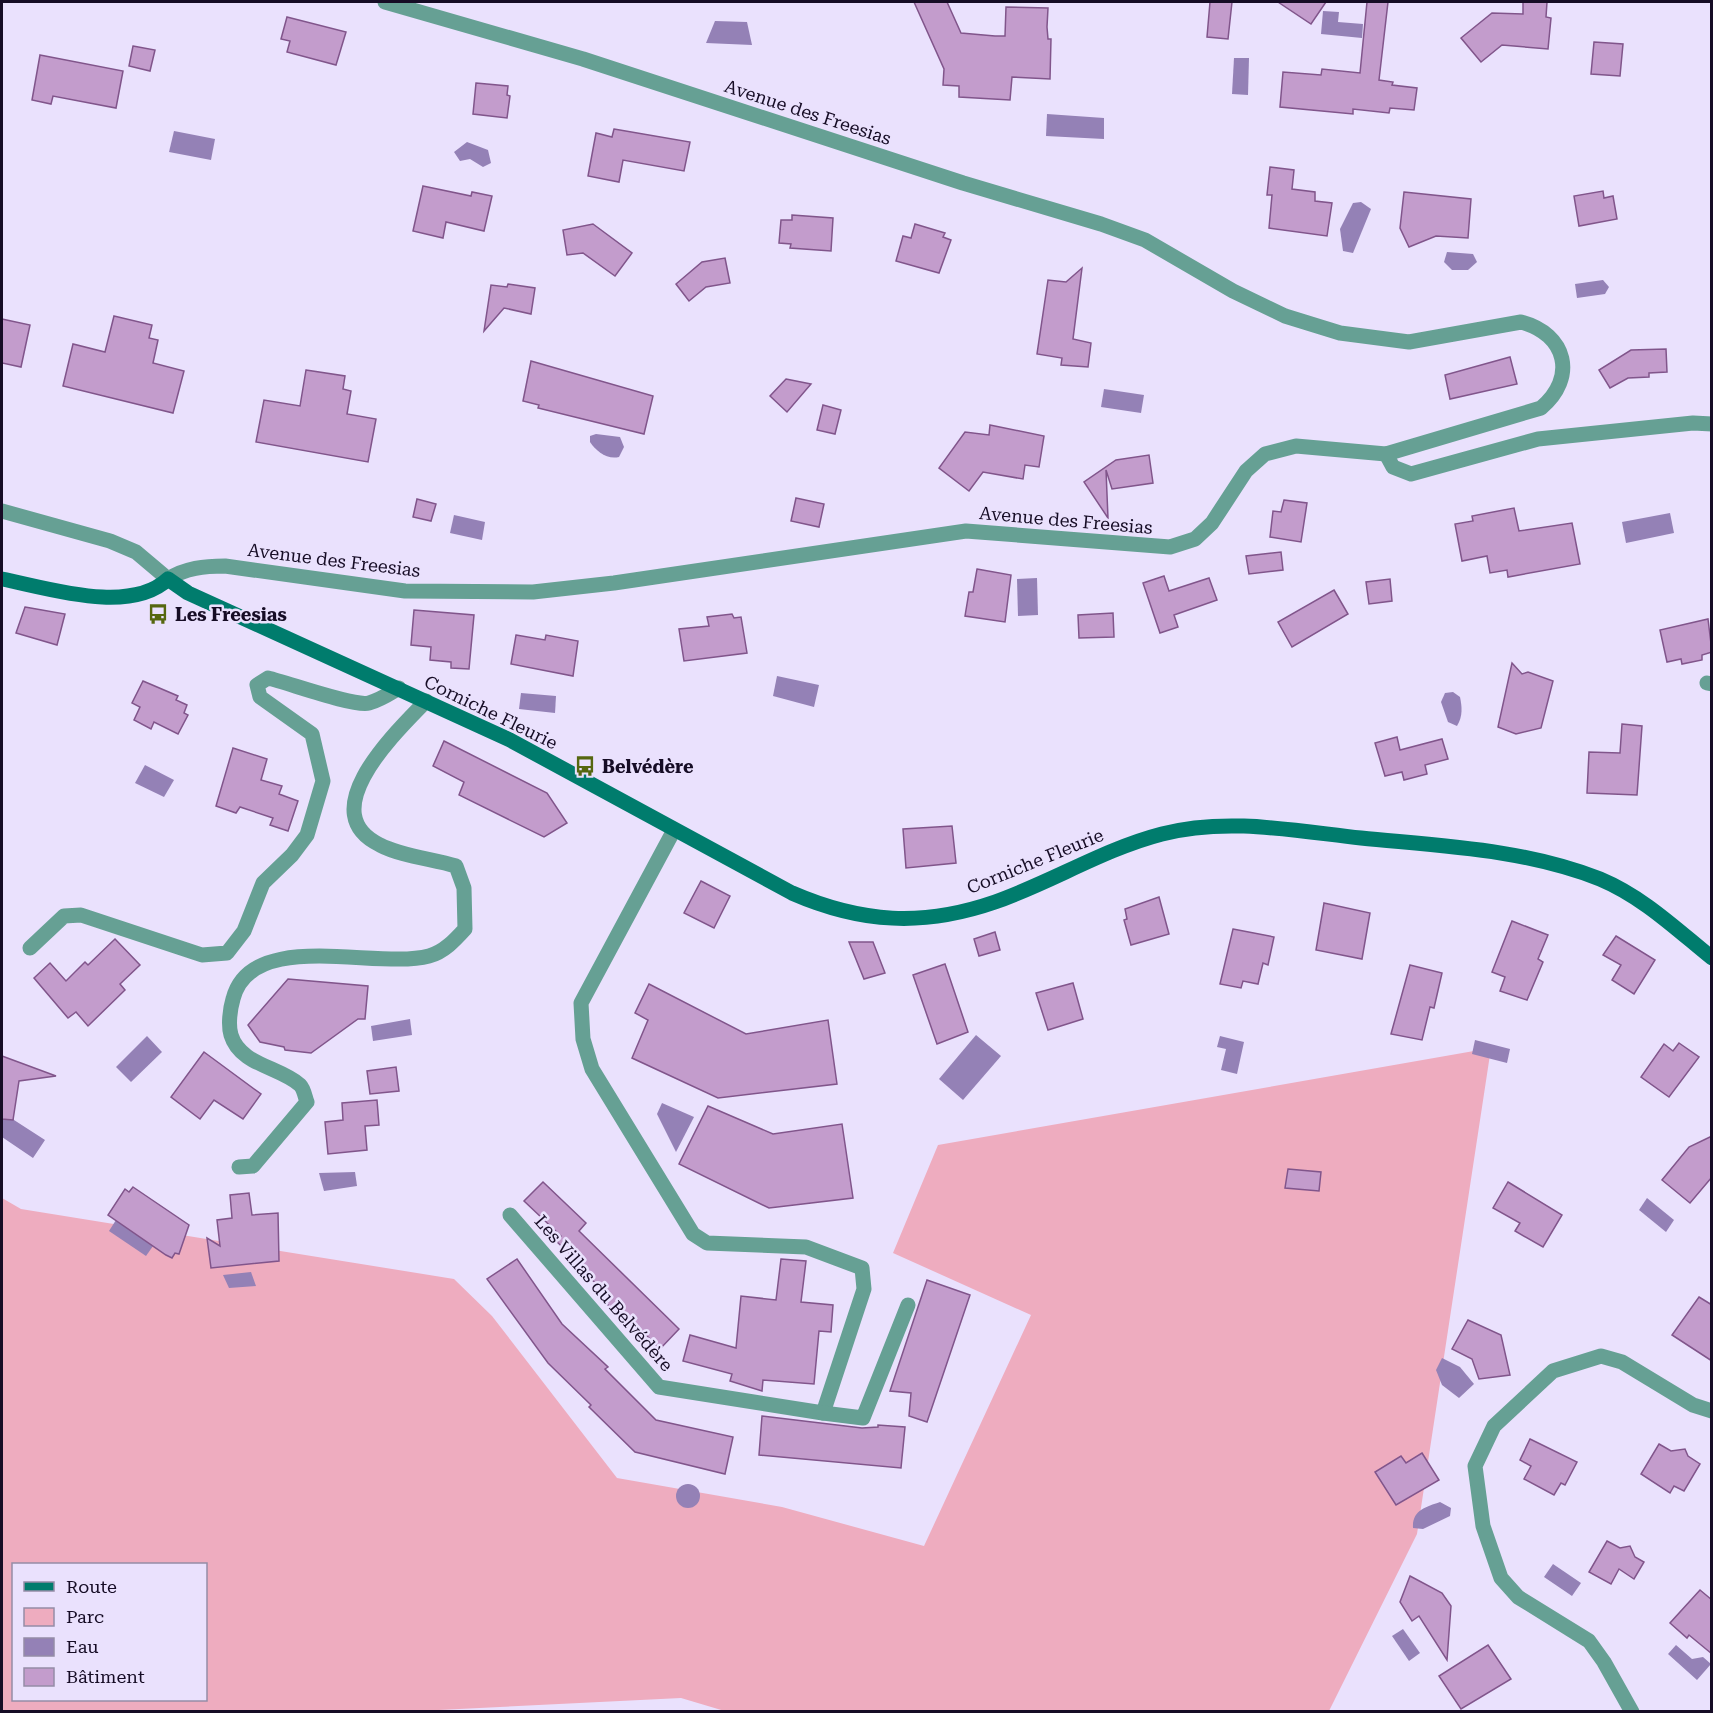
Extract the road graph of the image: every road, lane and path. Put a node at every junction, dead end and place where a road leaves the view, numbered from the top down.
1 (385, 2) edge
2 (1712, 424) edge
3 (1386, 454) junction
4 (2, 511) edge
5 (2, 579) edge
6 (168, 579) junction
7 (399, 688) junction
8 (426, 701) junction
9 (674, 830) junction
10 (30, 948) dead end
11 (1712, 957) edge
12 (239, 1167) dead end
13 (510, 1215) dead end
14 (908, 1305) dead end
15 (1712, 1412) edge
16 (823, 1413) junction
17 (1632, 1712) edge

1 - 3 street, Avenue des Freesias
2 - 3 street
3 - 6 street, Avenue des Freesias
4 - 6 street
5 - 6 main road
6 - 7 main road, Corniche Fleurie
7 - 8 main road, Corniche Fleurie
7 - 10 street
8 - 9 main road, Corniche Fleurie
8 - 12 street
9 - 11 main road, Corniche Fleurie
9 - 16 street
13 - 16 street, Les Villas du Belvédère
14 - 16 street, Les Villas du Belvédère
15 - 17 street

